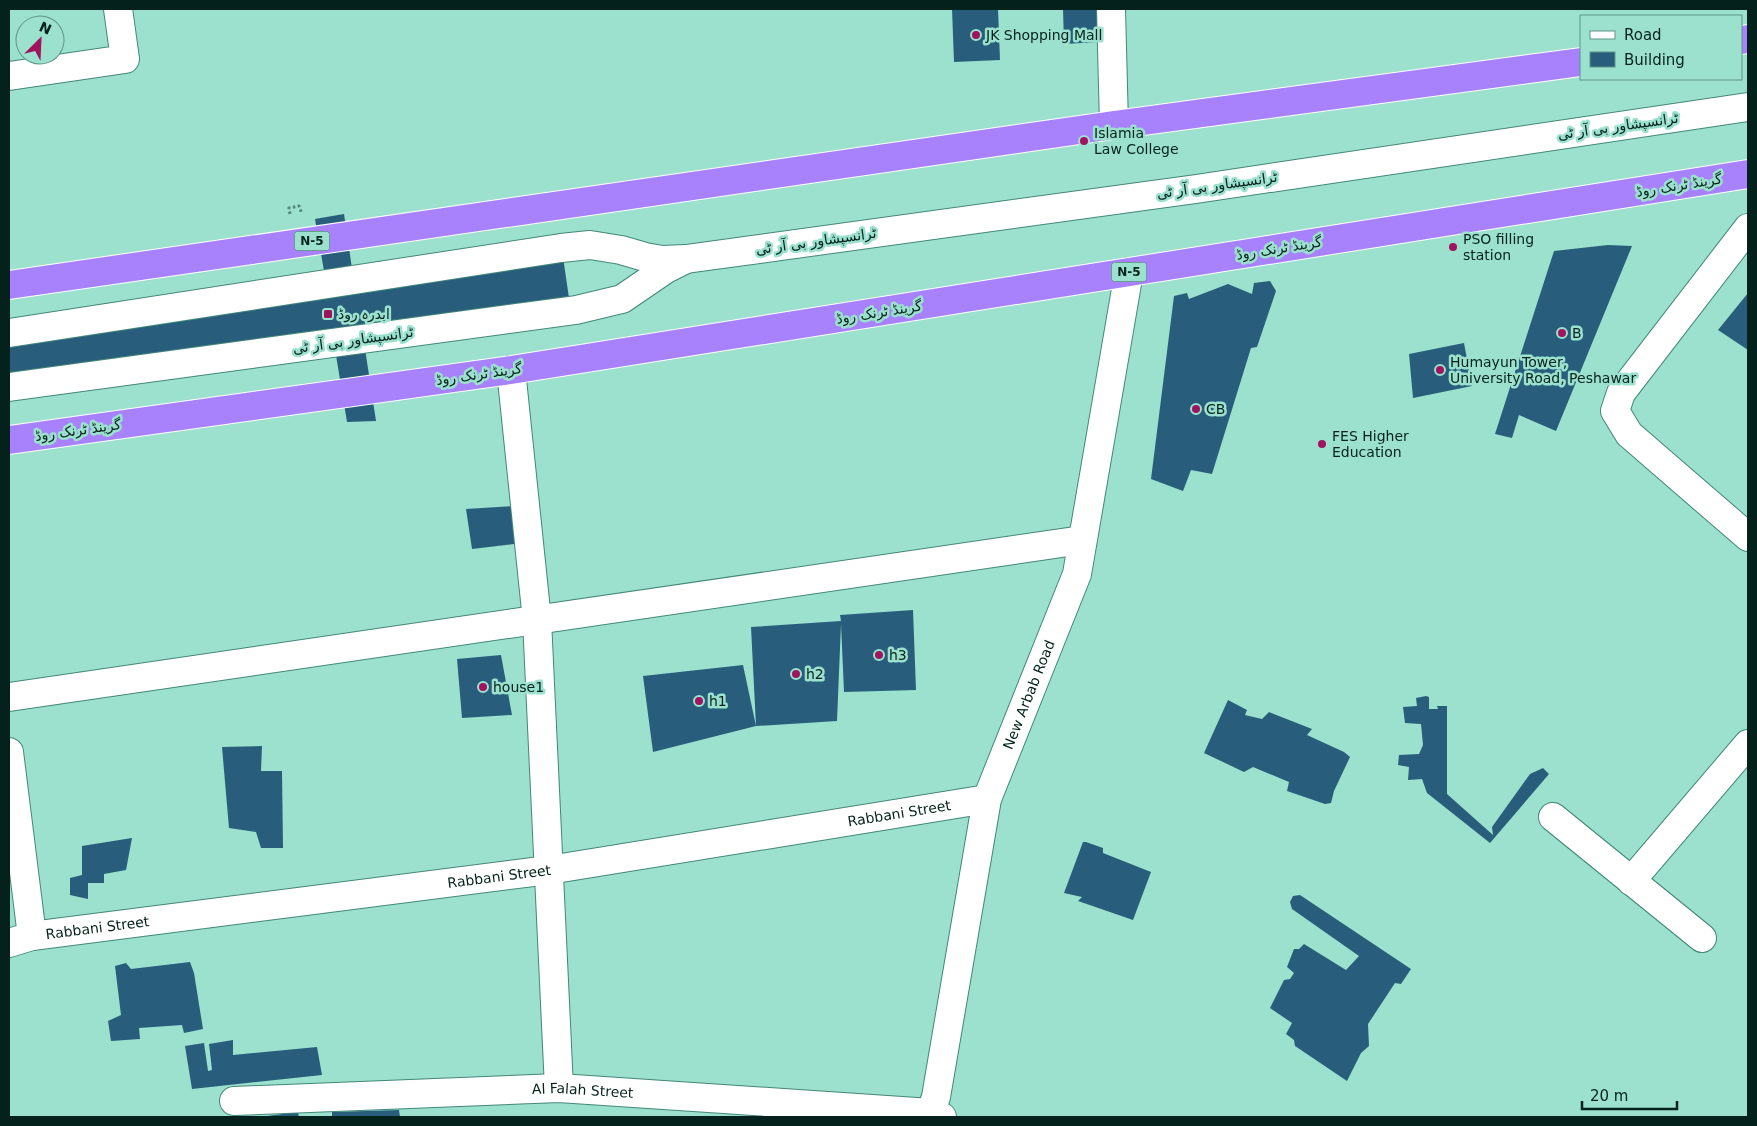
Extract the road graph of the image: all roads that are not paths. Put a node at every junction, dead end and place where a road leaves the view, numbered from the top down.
1 (118, 9) edge
2 (1111, 9) edge
3 (1580, 62) edge
4 (9, 76) edge
5 (1748, 107) edge
6 (1114, 125) junction
7 (1748, 174) edge
8 (1748, 228) edge
9 (686, 259) junction
10 (1129, 272) junction
11 (9, 285) edge
12 (9, 333) edge
13 (511, 370) junction
14 (9, 387) edge
15 (9, 440) edge
16 (1748, 537) edge
17 (1082, 540) junction
18 (537, 620) junction
19 (9, 697) edge
20 (1748, 744) edge
21 (9, 752) edge
22 (987, 799) junction
23 (1553, 816) dead end
24 (549, 870) junction
25 (1631, 881) junction
26 (1702, 938) dead end
27 (20, 939) edge
28 (559, 1088) junction
29 (234, 1101) dead end
30 (934, 1116) edge

1 - 4 street
2 - 6 street
3 - 6 highway, N-5
5 - 9 street, ٹرانسپشاور بی آر ٹی
6 - 11 highway, N-5
7 - 10 highway, گرینڈ ٹرنک روڈ / N-5
8 - 16 street
9 - 12 street, ٹرانسپشاور بی آر ٹی
9 - 14 street, ٹرانسپشاور بی آر ٹی
10 - 13 highway, گرینڈ ٹرنک روڈ / N-5
10 - 17 street, New Arbab Road
13 - 15 highway, گرینڈ ٹرنک روڈ / N-5
13 - 18 street
17 - 18 street
17 - 22 street, New Arbab Road
18 - 19 street
18 - 24 street
20 - 25 street
21 - 27 street
22 - 24 street, Rabbani Street
22 - 30 street, New Arbab Road
23 - 25 street
24 - 27 street, Rabbani Street
24 - 28 street
25 - 26 street
28 - 29 street, Al Falah Street
28 - 30 street, Al Falah Street

